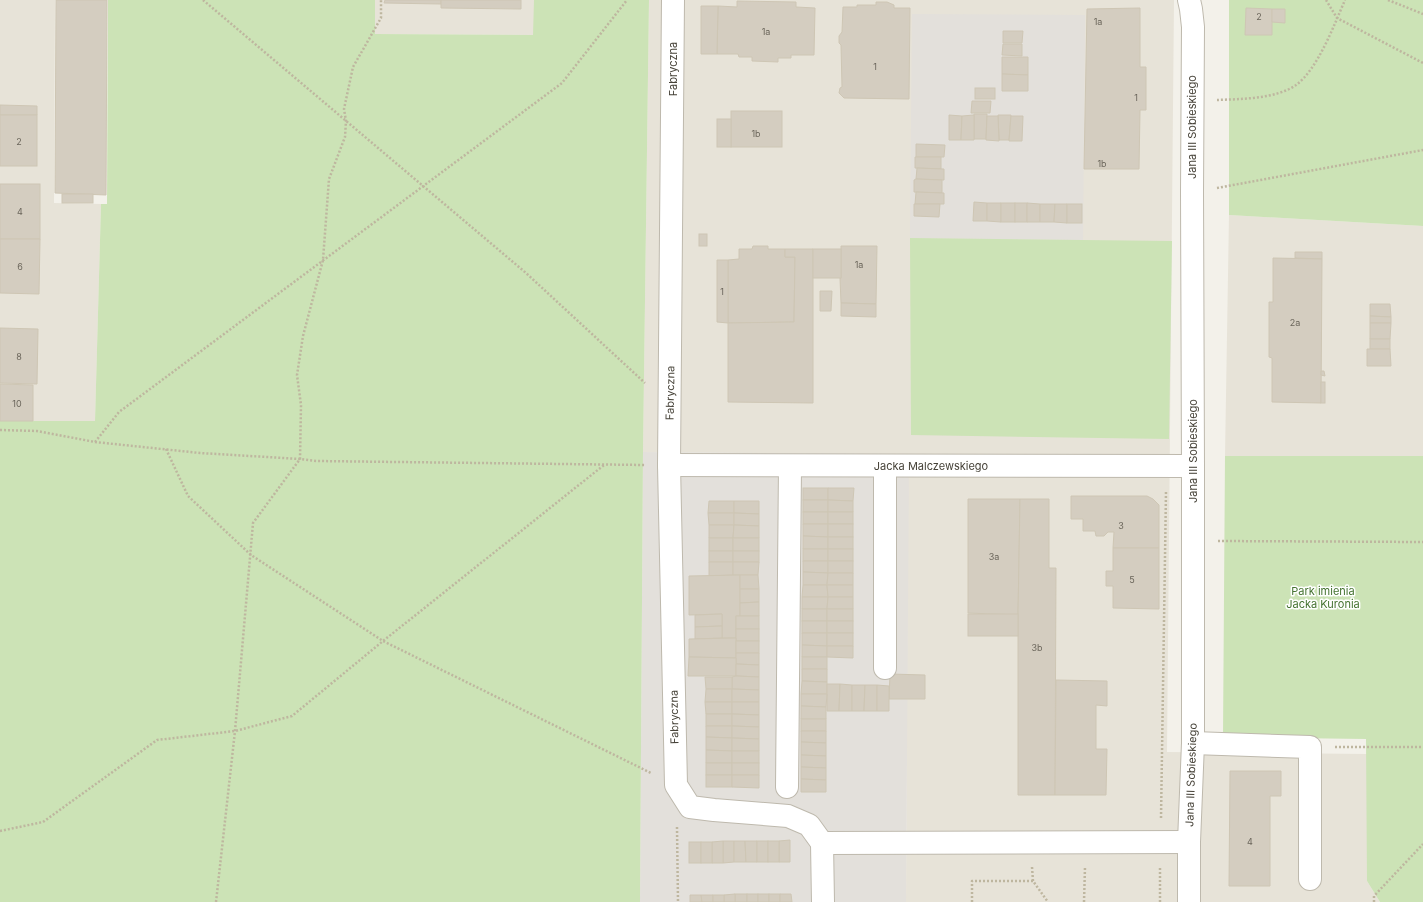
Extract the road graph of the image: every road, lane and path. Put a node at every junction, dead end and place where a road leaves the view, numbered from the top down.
1 (203, 0) edge
2 (381, 0) edge
3 (627, 0) edge
4 (673, 0) edge
5 (1189, 0) edge
6 (1326, 0) edge
7 (1345, 0) edge
8 (1388, 0) edge
9 (1423, 14) edge
10 (1337, 18) junction
11 (1423, 63) edge
12 (1192, 101) junction
13 (346, 122) junction
14 (1423, 150) edge
15 (423, 186) junction
16 (1192, 192) junction
17 (323, 260) junction
18 (670, 406) junction
19 (0, 430) edge
20 (95, 442) junction
21 (166, 449) junction
22 (300, 458) junction
23 (604, 465) junction
24 (669, 465) junction
25 (790, 466) junction
26 (885, 466) junction
27 (1166, 466) junction
28 (1193, 466) junction
29 (1193, 541) junction
30 (1423, 542) edge
31 (251, 554) junction
32 (383, 641) junction
33 (885, 668) dead end
34 (235, 731) junction
35 (1192, 743) junction
36 (1310, 747) junction
37 (1423, 747) edge
38 (676, 786) junction
39 (787, 788) dead end
40 (677, 824) dead end
41 (0, 831) edge
42 (1160, 842) junction
43 (1188, 842) junction
44 (822, 843) junction
45 (1032, 843) junction
46 (1423, 844) edge
47 (1310, 879) dead end
48 (1032, 881) junction
49 (216, 902) edge
50 (678, 902) edge
51 (823, 902) edge
52 (972, 902) edge
53 (1048, 902) edge
54 (1160, 902) edge
55 (1189, 902) edge
56 (1374, 902) edge

1 - 13 path
2 - 13 path
3 - 15 path
4 - 18 street, Fabryczna
5 - 12 street, Jana III Sobieskiego
6 - 10 path
7 - 10 path
8 - 9 path
10 - 11 path
10 - 12 path
12 - 16 street, Jana III Sobieskiego
13 - 15 path
13 - 17 path
14 - 16 path
15 - 17 path
15 - 18 path
16 - 28 street, Jana III Sobieskiego
17 - 20 path
17 - 22 path
18 - 24 street, Fabryczna
19 - 20 path
20 - 21 path
21 - 22 path
21 - 31 path
22 - 23 path
22 - 31 path
23 - 24 path
23 - 32 path
24 - 25 street, Jacka Malczewskiego
24 - 38 street, Fabryczna
25 - 26 street, Jacka Malczewskiego
25 - 39 street
26 - 27 street, Jacka Malczewskiego
26 - 33 street
27 - 28 street, Jacka Malczewskiego
27 - 42 path
28 - 29 street, Jana III Sobieskiego
29 - 30 path
29 - 35 street, Jana III Sobieskiego
31 - 32 path
31 - 34 path
32 - 34 path
32 - 38 path
34 - 41 path
34 - 49 path
35 - 36 street
35 - 43 street, Jana III Sobieskiego
36 - 37 path
36 - 47 street
38 - 44 street
40 - 50 path
42 - 43 street
42 - 45 street
42 - 54 path
43 - 55 street, Jana III Sobieskiego
44 - 45 street
44 - 51 street
45 - 48 path
46 - 56 path
48 - 52 path
48 - 53 path

